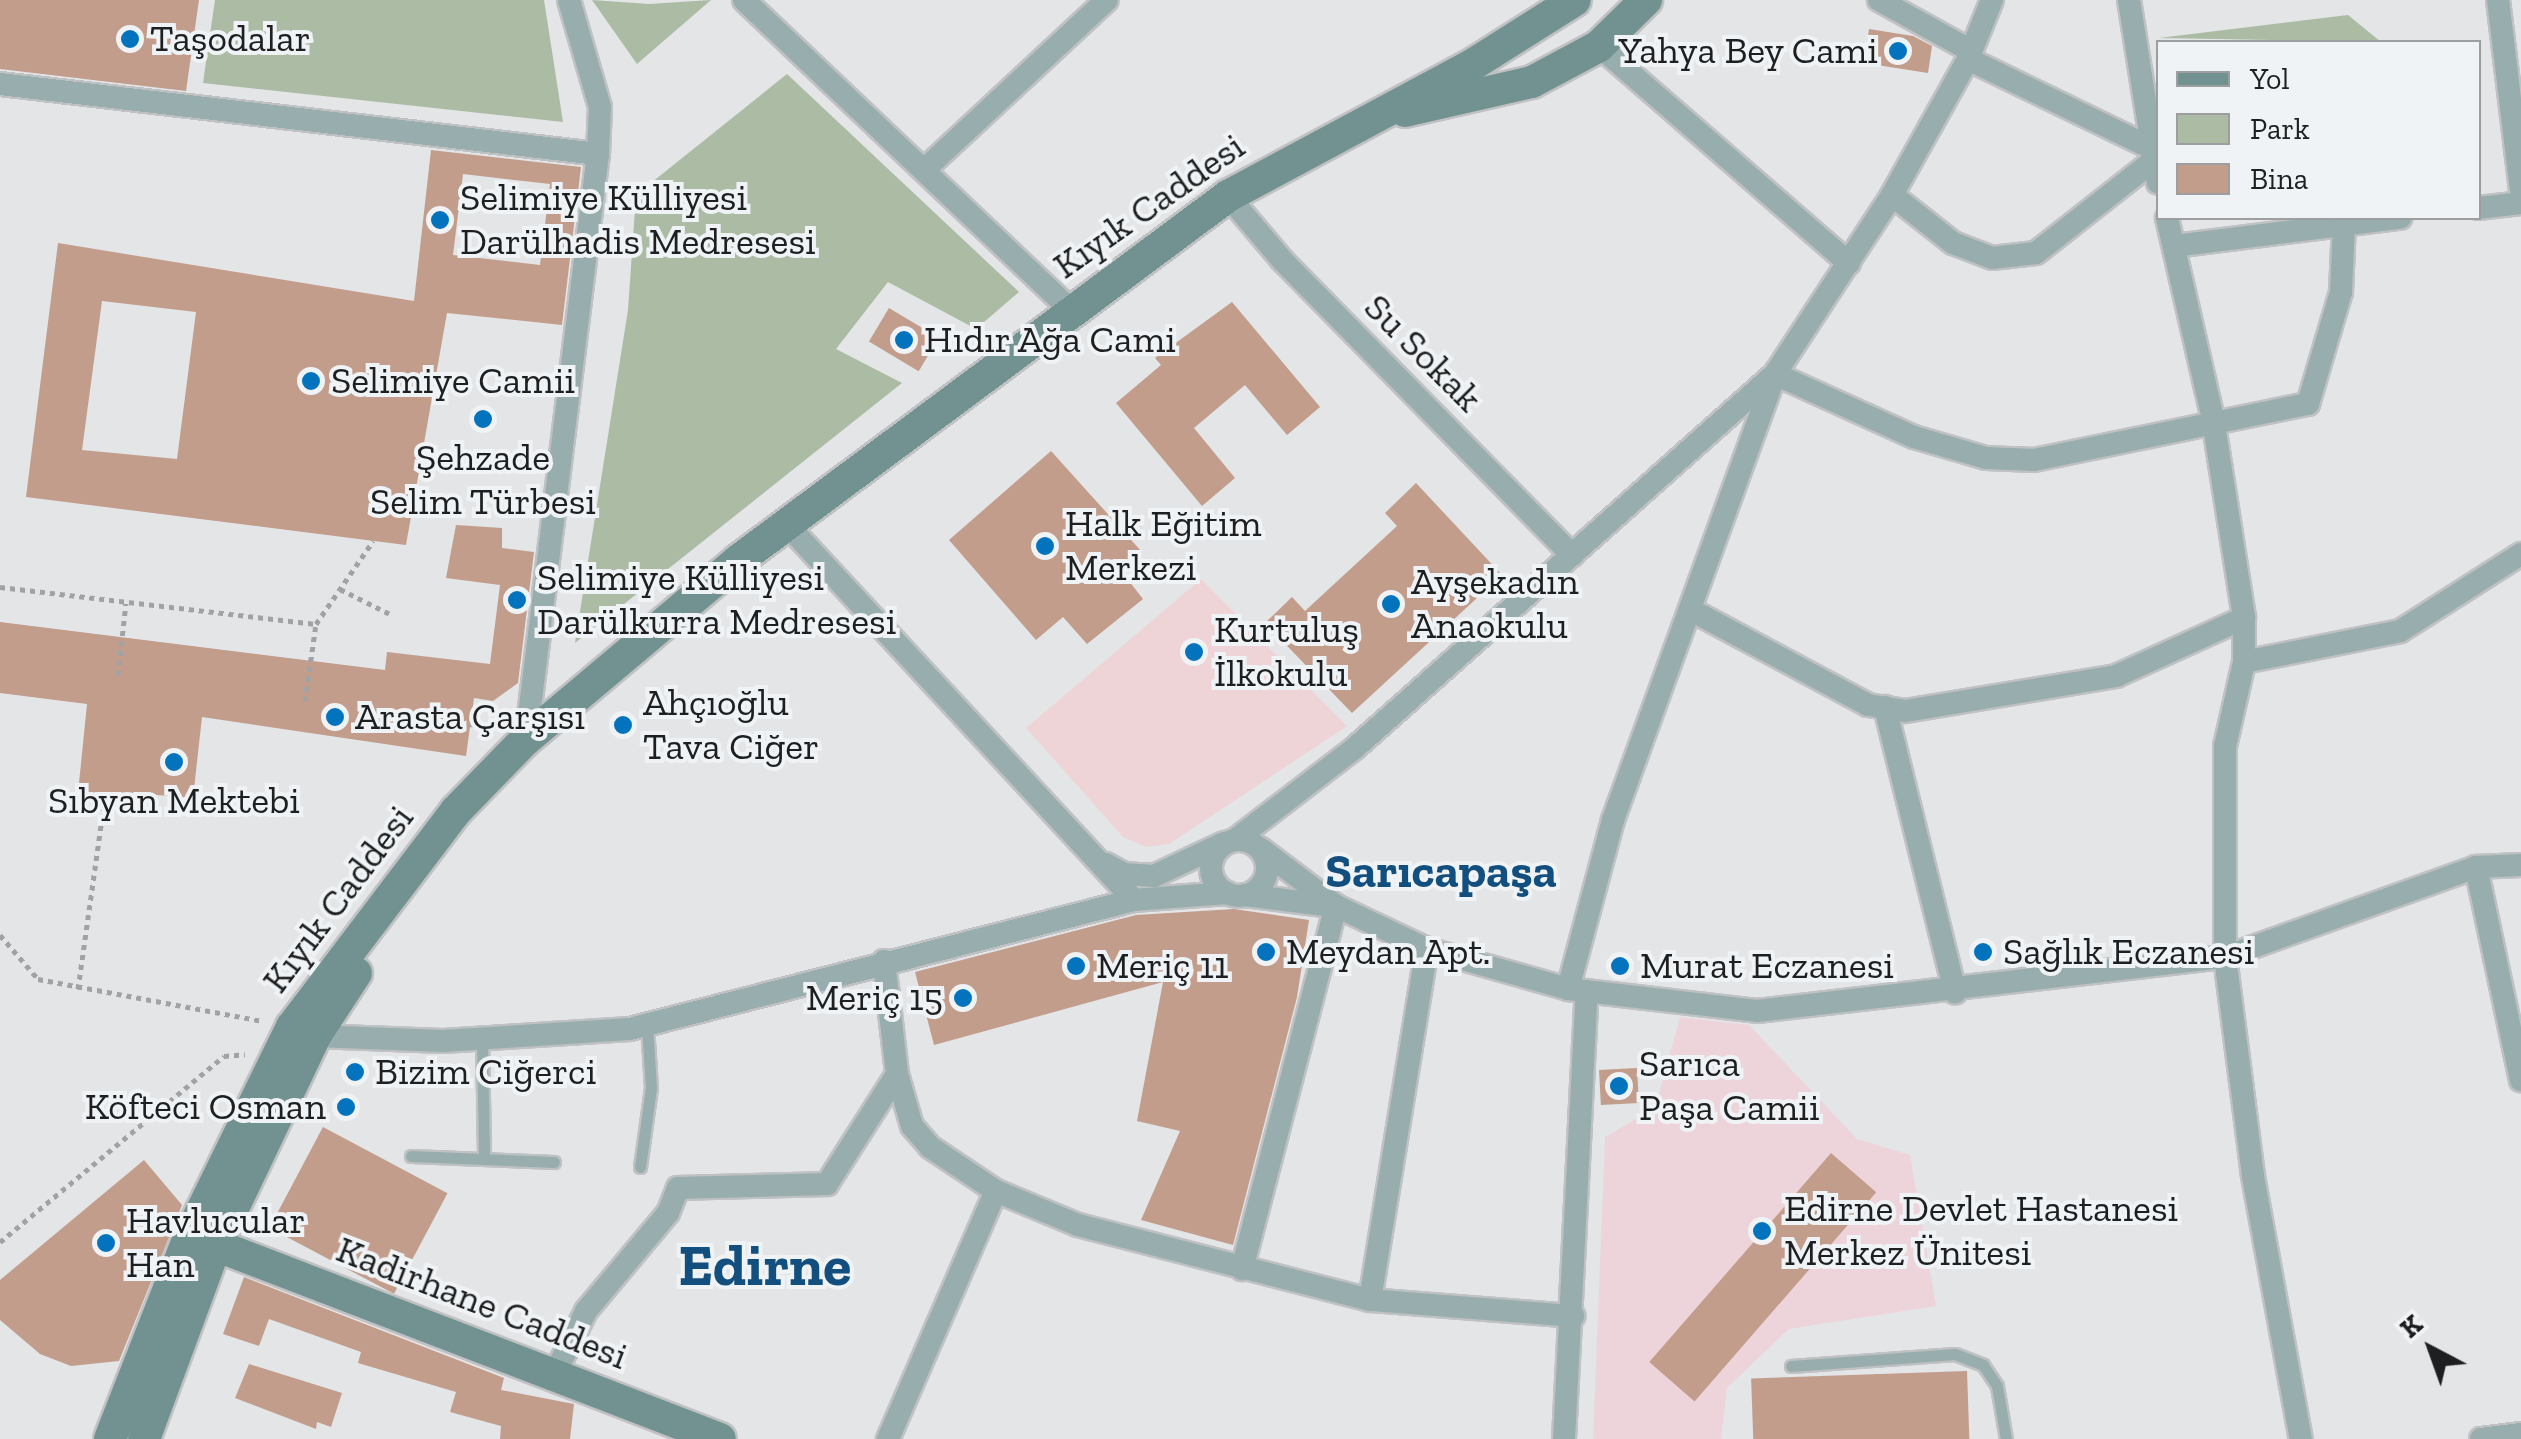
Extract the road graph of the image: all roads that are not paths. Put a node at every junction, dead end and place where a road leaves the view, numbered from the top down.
1 (569, 0) edge
2 (1107, 0) edge
3 (1646, 0) edge
4 (1879, 0) edge
5 (1992, 0) edge
6 (2129, 0) edge
7 (2498, 0) edge
8 (757, 4) edge
9 (1564, 4) edge
10 (1598, 46) junction
11 (1970, 55) junction
12 (0, 84) edge
13 (1376, 116) junction
14 (598, 154) junction
15 (2154, 164) edge
16 (925, 169) junction
17 (2521, 189) edge
18 (1892, 195) junction
19 (1228, 196) junction
20 (2521, 204) edge
21 (2481, 208) edge
22 (2168, 220) edge
23 (2381, 220) edge
24 (2344, 224) junction
25 (2174, 246) junction
26 (1849, 263) junction
27 (1070, 309) junction
28 (1775, 374) junction
29 (2213, 419) junction
30 (790, 528) junction
31 (2521, 554) edge
32 (1572, 555) junction
33 (1691, 610) junction
34 (2244, 618) junction
35 (2244, 662) junction
36 (1885, 707) junction
37 (526, 740) junction
38 (1231, 841) junction
39 (1260, 849) junction
40 (1098, 860) junction
41 (2476, 866) junction
42 (2521, 866) edge
43 (1236, 894) junction
44 (1134, 900) junction
45 (1336, 906) junction
46 (1426, 949) junction
47 (2226, 958) junction
48 (884, 962) junction
49 (1577, 990) junction
50 (1955, 994) junction
51 (647, 1025) junction
52 (304, 1031) junction
53 (482, 1039) junction
54 (896, 1074) junction
55 (2521, 1080) edge
56 (412, 1156) dead end
57 (484, 1158) junction
58 (554, 1162) dead end
59 (640, 1167) dead end
60 (996, 1191) junction
61 (203, 1240) junction
62 (1242, 1268) junction
63 (1370, 1300) junction
64 (1573, 1316) junction
65 (1791, 1366) dead end
66 (555, 1373) junction
67 (2521, 1434) edge
68 (110, 1439) edge
69 (144, 1439) edge
70 (720, 1439) edge
71 (888, 1439) edge
72 (1564, 1439) edge
73 (2006, 1439) edge
74 (2301, 1439) edge
75 (2481, 1439) edge

1 - 14 street
2 - 16 street
3 - 10 main road, Kıyık Caddesi
4 - 11 street
5 - 11 street
6 - 15 street
7 - 17 street
8 - 16 street
9 - 13 main road, Kıyık Caddesi
10 - 13 main road, Kıyık Caddesi
10 - 26 street
11 - 15 street
11 - 18 street
12 - 14 street
13 - 19 main road, Kıyık Caddesi
14 - 37 street
15 - 18 street
16 - 27 street
18 - 26 street
19 - 27 main road, Kıyık Caddesi
19 - 32 street, Su Sokak
20 - 21 street
22 - 25 street
23 - 24 street
24 - 25 street
24 - 29 street
25 - 29 street
26 - 28 street
27 - 30 main road, Kıyık Caddesi
28 - 29 street
28 - 32 street
28 - 33 street
29 - 34 street
30 - 37 main road, Kıyık Caddesi
30 - 40 street
30 - 52 main road, Kıyık Caddesi
31 - 35 street
32 - 38 street
33 - 36 street
33 - 49 street
34 - 35 street
34 - 36 street
35 - 47 street
36 - 50 street
37 - 52 main road, Kıyık Caddesi
38 - 39 street
38 - 40 street
38 - 43 street
39 - 43 street
39 - 45 street
40 - 44 street
41 - 42 street
41 - 47 street
41 - 55 street
43 - 44 street
43 - 45 street
44 - 48 street
45 - 46 street
45 - 62 street
46 - 49 street
46 - 63 street
47 - 50 street
47 - 74 street
48 - 51 street
48 - 54 street
49 - 50 street
49 - 64 street
51 - 53 street
51 - 59 lane
52 - 53 street
52 - 61 main road, Kıyık Caddesi
52 - 61 main road, Kıyık Caddesi
53 - 57 lane
54 - 60 street
54 - 66 street
56 - 57 lane
57 - 58 lane
60 - 62 street
60 - 71 street
61 - 66 main road, Kadirhane Caddesi
61 - 68 main road, Kıyık Caddesi
61 - 69 main road, Kıyık Caddesi
62 - 63 street
63 - 64 street
64 - 72 street
65 - 73 lane
66 - 70 main road, Kadirhane Caddesi
67 - 75 street

